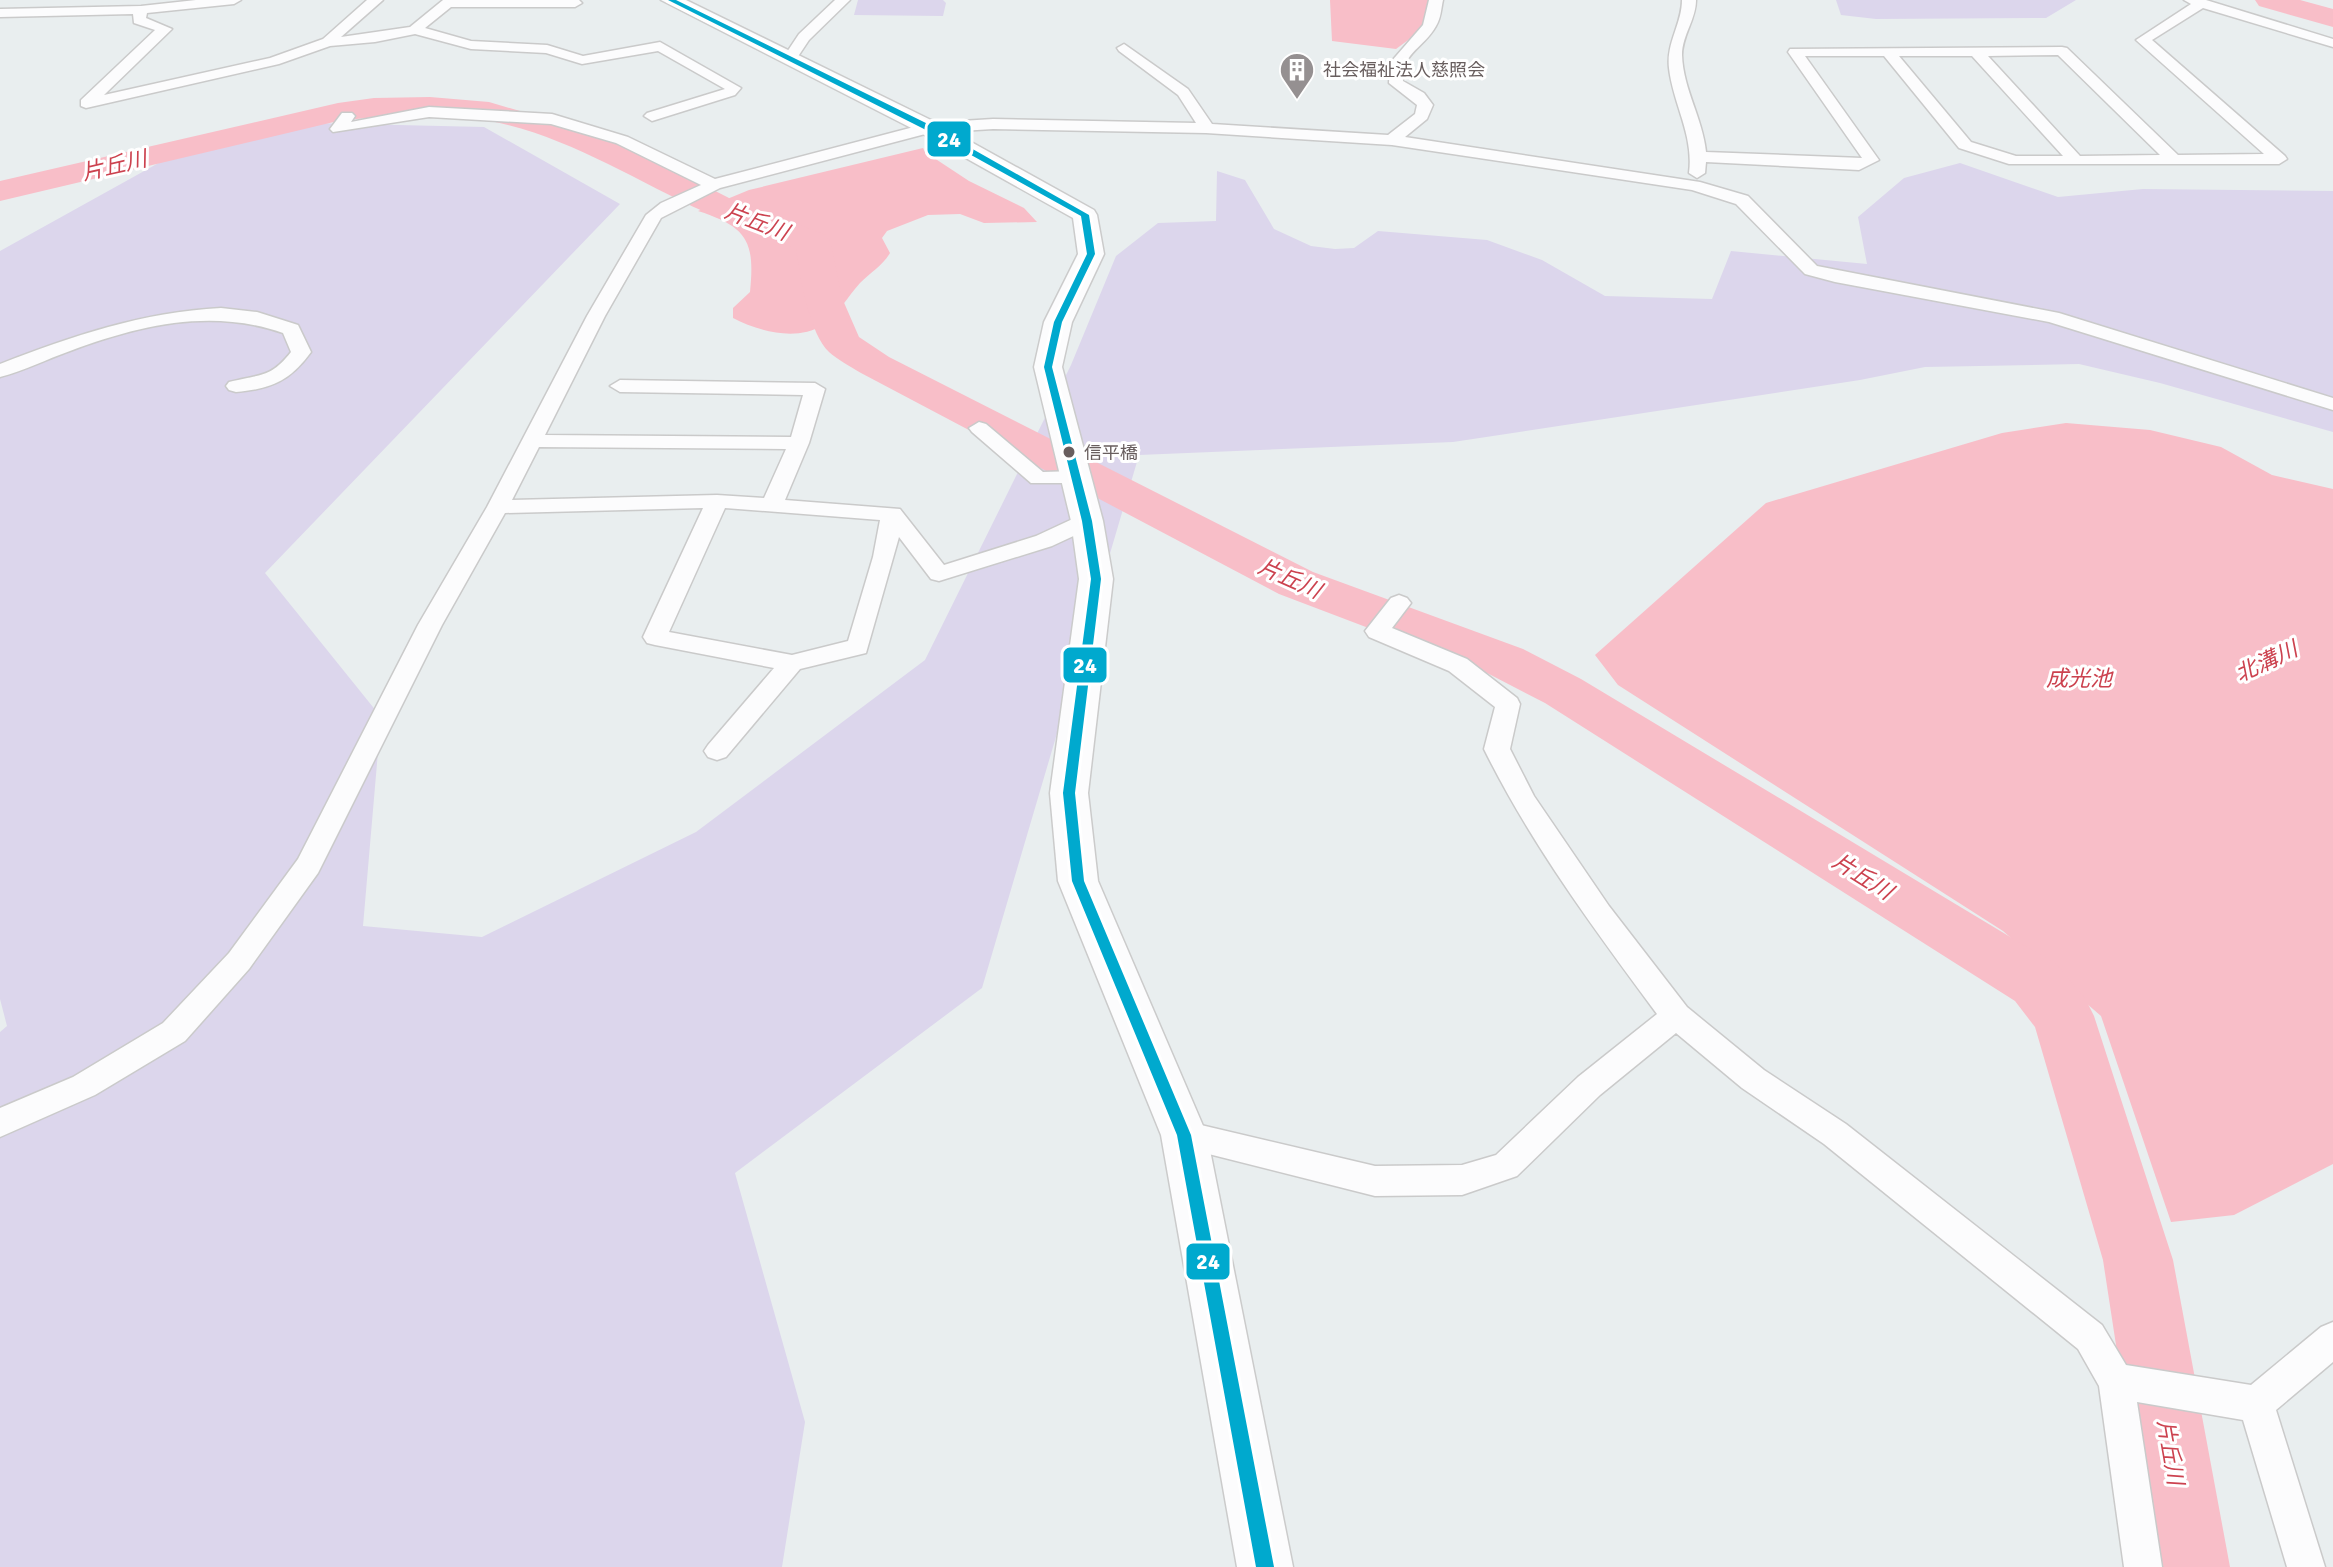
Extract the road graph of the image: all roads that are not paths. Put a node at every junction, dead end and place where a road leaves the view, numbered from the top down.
1 (234, 0) edge
2 (376, 0) edge
3 (671, 0) edge
4 (843, 0) edge
5 (1436, 0) edge
6 (1689, 0) edge
7 (186, 2) edge
8 (450, 2) edge
9 (2196, 2) edge
10 (575, 3) dead end
11 (141, 10) junction
12 (0, 13) edge
13 (415, 30) junction
14 (328, 42) junction
15 (2333, 43) edge
16 (1124, 48) dead end
17 (1887, 51) junction
18 (1976, 51) junction
19 (790, 58) junction
20 (347, 116) dead end
21 (652, 116) dead end
22 (929, 128) junction
23 (1206, 128) junction
24 (1392, 140) junction
25 (1701, 157) junction
26 (2174, 160) junction
27 (2076, 161) junction
28 (714, 185) junction
29 (1694, 185) junction
30 (0, 371) edge
31 (236, 386) dead end
32 (620, 386) dead end
33 (2333, 404) edge
34 (979, 428) dead end
35 (531, 441) junction
36 (799, 443) junction
37 (1076, 477) junction
38 (717, 501) junction
39 (773, 503) junction
40 (498, 507) junction
41 (892, 514) junction
42 (1087, 521) junction
43 (1399, 603) dead end
44 (792, 663) junction
45 (717, 751) dead end
46 (1676, 1016) junction
47 (0, 1123) edge
48 (1184, 1135) junction
49 (2333, 1339) edge
50 (2116, 1381) junction
51 (2256, 1404) junction
52 (1265, 1567) edge
53 (2143, 1567) edge
54 (2306, 1567) edge

1 - 7 street
2 - 14 street
3 - 19 street
4 - 19 street
5 - 24 street
6 - 25 street
7 - 11 street
8 - 10 street
8 - 13 street
9 - 15 street
9 - 26 street
11 - 12 street
11 - 14 street
13 - 14 street
13 - 21 street
16 - 23 street
17 - 18 street
17 - 25 street
17 - 27 street
18 - 26 street
18 - 27 street
19 - 22 street
20 - 28 street
22 - 23 street
22 - 28 street
22 - 37 street
23 - 24 street
24 - 29 street
25 - 29 street
26 - 27 street
28 - 35 street
29 - 33 street
30 - 31 street
32 - 36 street
34 - 37 street
35 - 36 street
35 - 40 street
36 - 39 street
37 - 42 street
38 - 39 street
38 - 40 street
38 - 44 street
39 - 41 street
40 - 47 street
41 - 42 street
41 - 44 street
42 - 48 street
43 - 46 street
44 - 45 street
46 - 48 street
46 - 50 street
48 - 52 street
49 - 51 street
50 - 51 street
50 - 53 street
51 - 54 street

